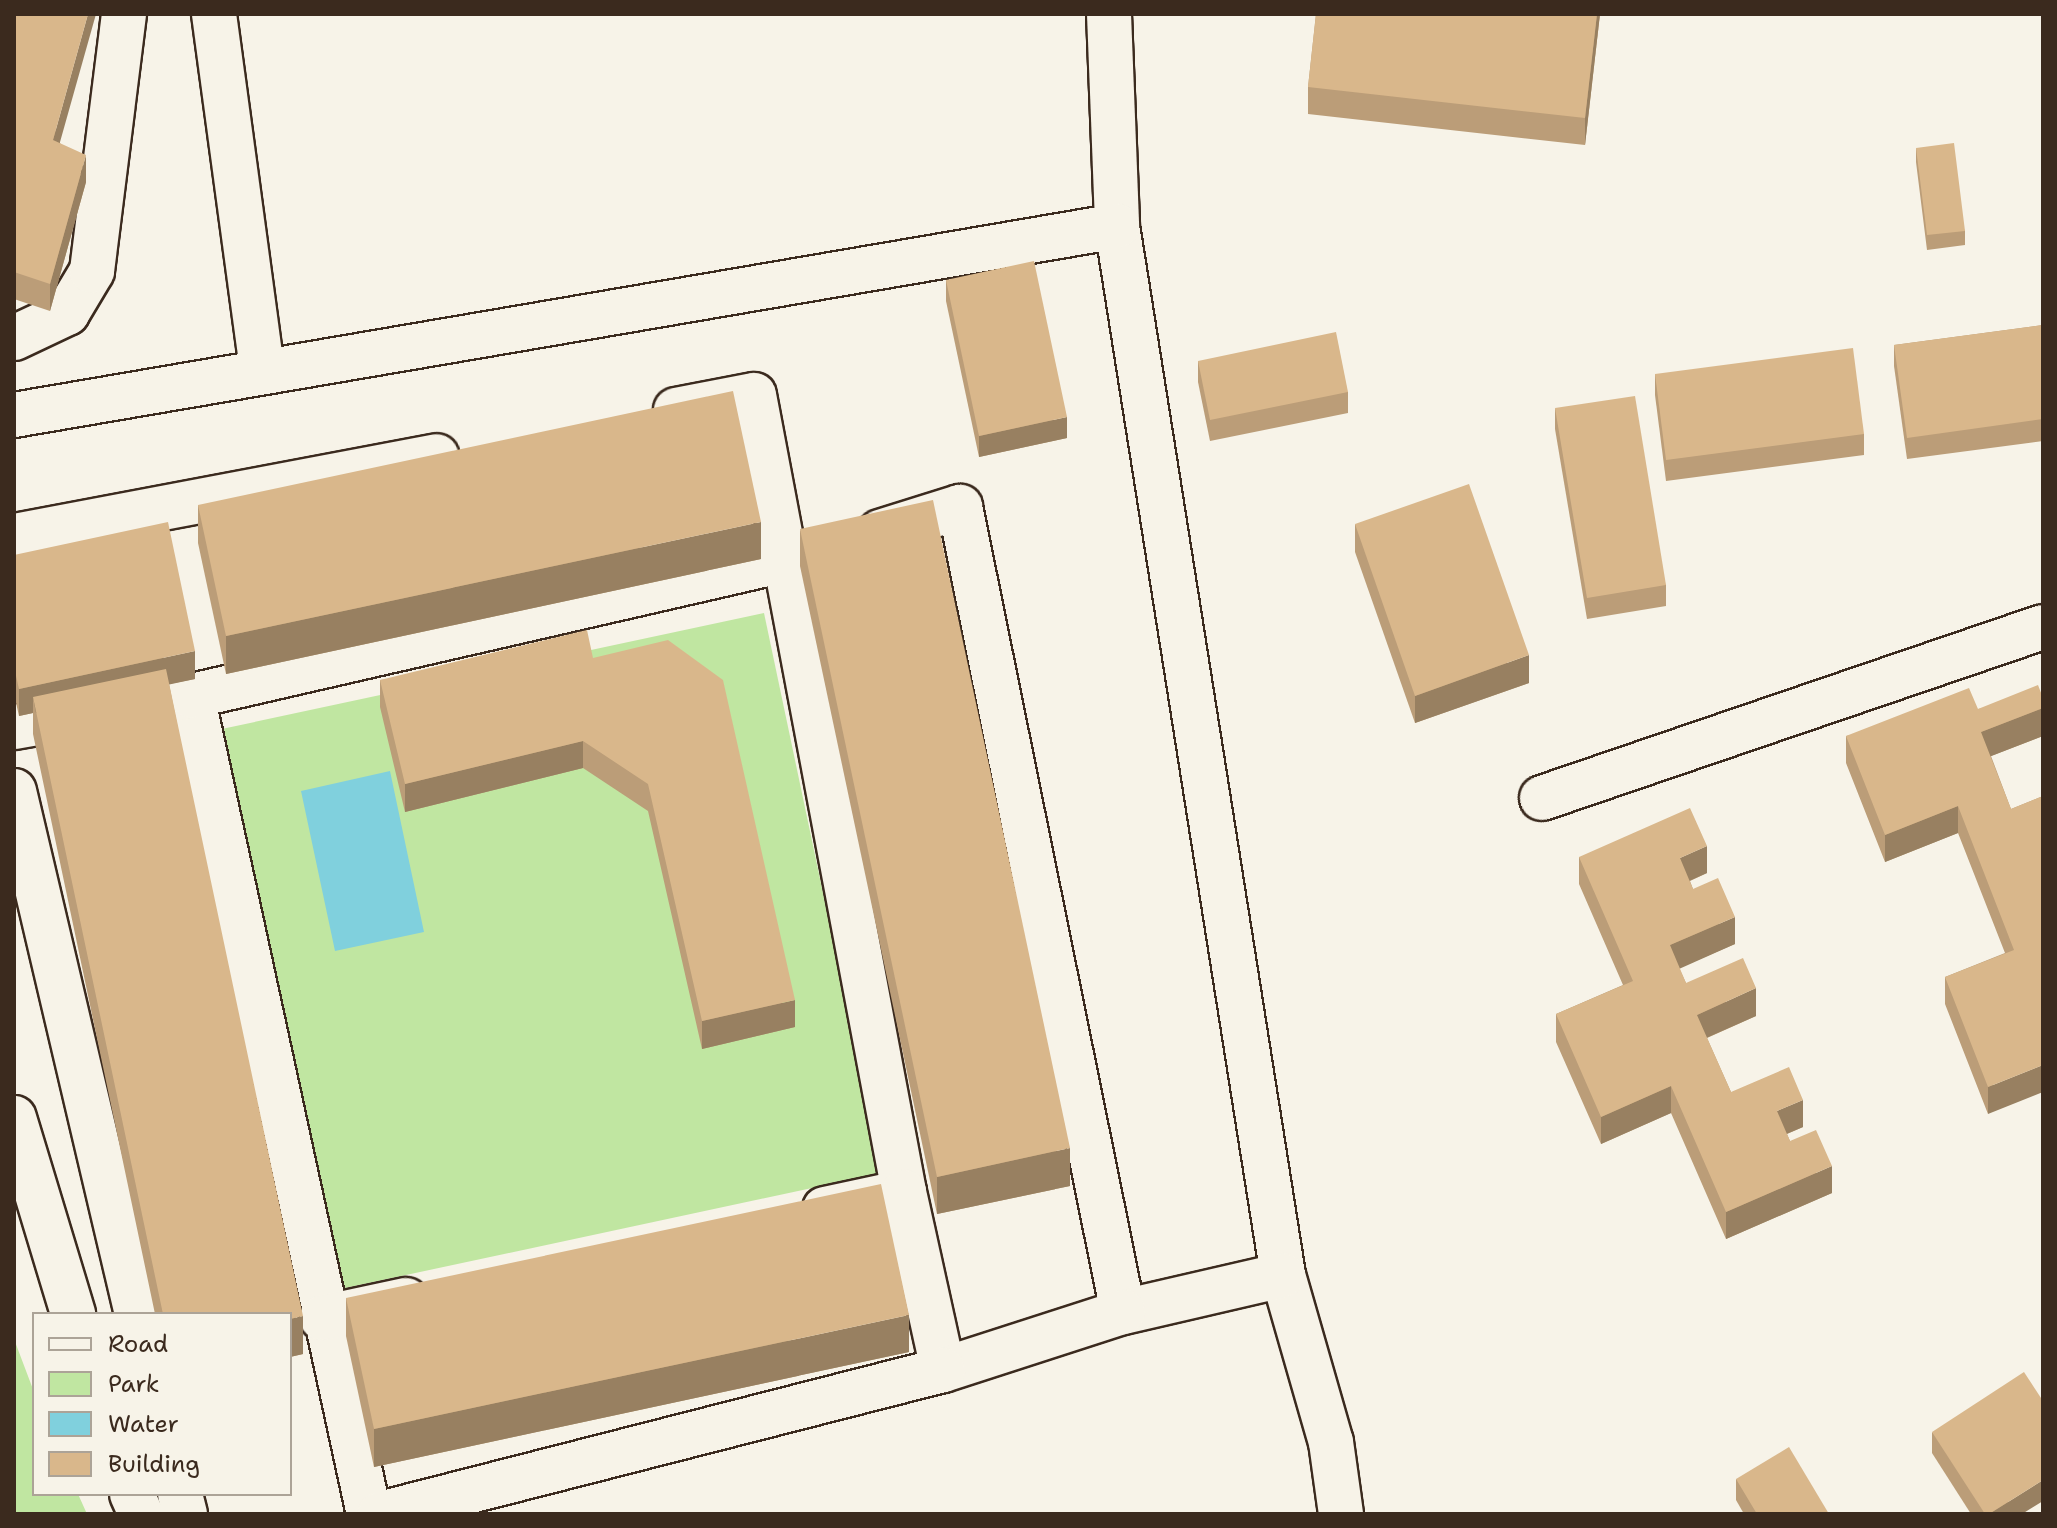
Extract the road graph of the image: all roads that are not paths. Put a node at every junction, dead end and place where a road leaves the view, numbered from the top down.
1 (124, 14) edge
2 (214, 14) edge
3 (1109, 14) edge
4 (1117, 226) junction
5 (14, 338) edge
6 (262, 368) junction
7 (14, 415) edge
8 (630, 419) edge
9 (476, 448) edge
10 (14, 536) edge
11 (783, 563) junction
12 (2043, 627) edge
13 (192, 696) junction
14 (14, 727) edge
15 (14, 791) edge
16 (1542, 798) dead end
17 (14, 1118) edge
18 (904, 1192) junction
19 (782, 1219) edge
20 (1283, 1275) junction
21 (445, 1291) edge
22 (72, 1312) edge
23 (137, 1312) edge
24 (1123, 1312) junction
25 (322, 1318) junction
26 (943, 1370) junction
27 (369, 1514) edge
28 (380, 1514) edge
29 (1341, 1514) edge

1 - 5 street
2 - 6 street
3 - 4 street
4 - 6 street
4 - 20 street
6 - 7 street
8 - 11 street
9 - 10 street
11 - 13 street
11 - 18 street
11 - 24 street
12 - 16 street
13 - 14 street
13 - 25 street
15 - 23 street
17 - 22 street
18 - 19 street
18 - 26 street
20 - 24 street
20 - 29 street
21 - 25 street
24 - 26 street
25 - 27 street
26 - 28 street

